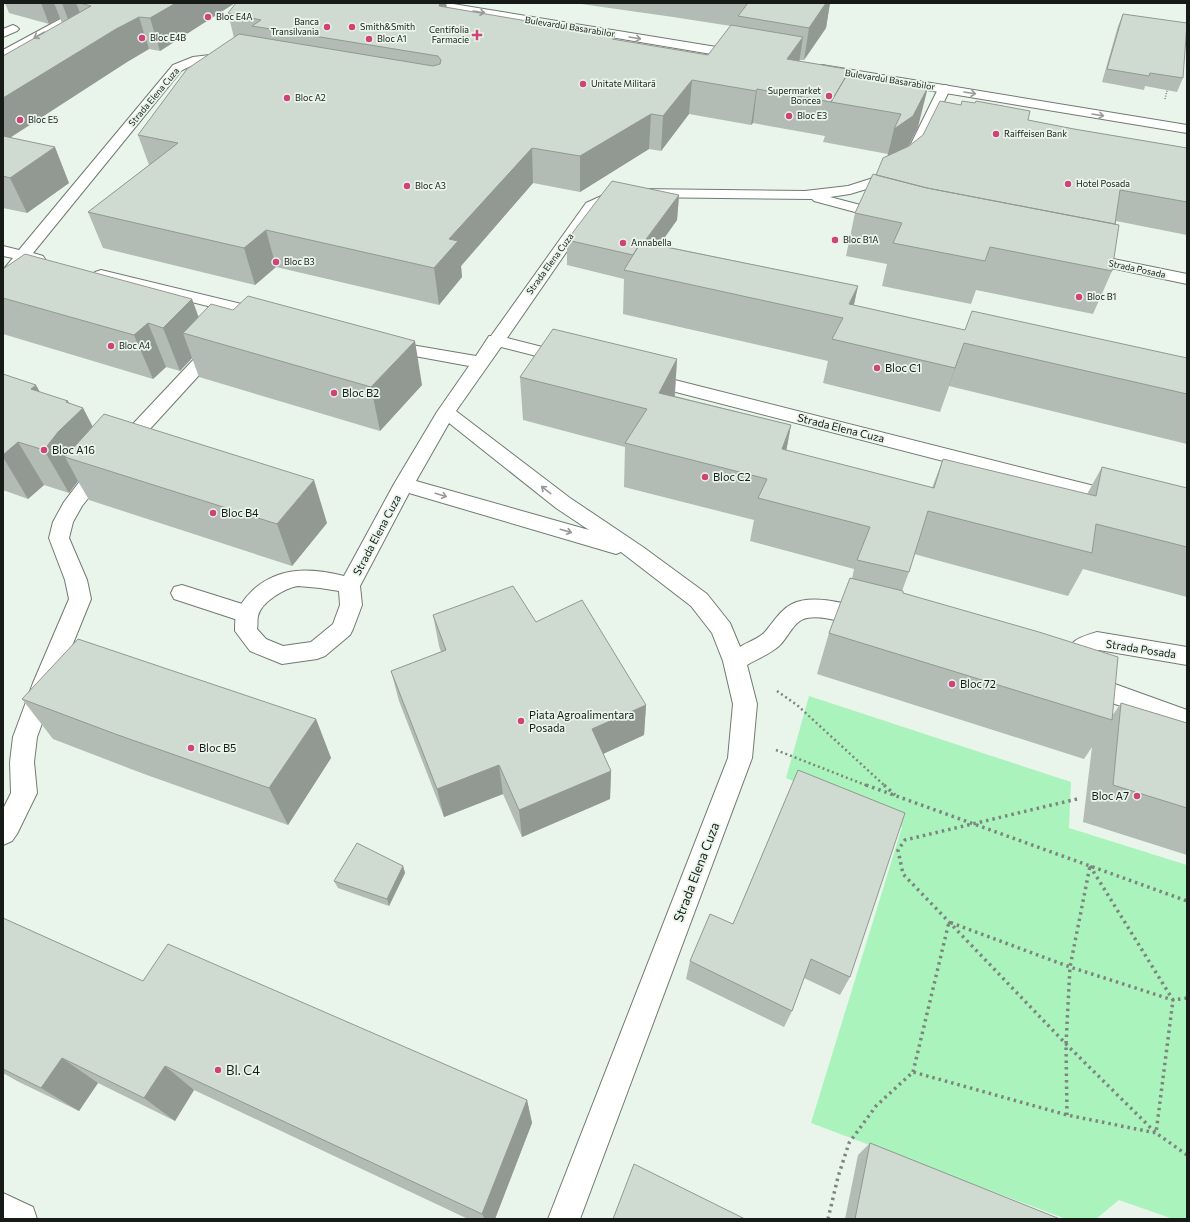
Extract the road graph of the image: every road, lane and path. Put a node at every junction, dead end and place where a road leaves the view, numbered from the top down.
1 (98, 3) edge
2 (426, 3) edge
3 (3, 55) edge
4 (756, 58) edge
5 (242, 61) edge
6 (811, 67) edge
7 (1168, 87) edge
8 (944, 89) junction
9 (1158, 125) junction
10 (1187, 130) edge
11 (805, 195) junction
12 (902, 220) edge
13 (3, 251) edge
14 (1071, 255) edge
15 (24, 256) junction
16 (55, 264) edge
17 (86, 271) edge
18 (1187, 279) edge
19 (3, 280) edge
20 (248, 311) junction
21 (278, 318) edge
22 (495, 340) junction
23 (376, 343) edge
24 (480, 362) junction
25 (588, 364) edge
26 (634, 376) edge
27 (446, 412) junction
28 (404, 484) junction
29 (1133, 503) edge
30 (636, 552) junction
31 (349, 586) junction
32 (182, 593) dead end
33 (247, 614) junction
34 (888, 623) edge
35 (1187, 656) edge
36 (734, 661) junction
37 (1187, 720) edge
38 (742, 737) junction
39 (898, 797) junction
40 (1077, 799) dead end
41 (971, 824) junction
42 (3, 833) edge
43 (1090, 866) junction
44 (1187, 901) edge
45 (949, 922) junction
46 (1070, 967) junction
47 (1187, 998) edge
48 (1173, 1000) junction
49 (1066, 1044) junction
50 (913, 1072) junction
51 (1067, 1115) junction
52 (1156, 1134) junction
53 (1187, 1156) edge
54 (3, 1209) edge
55 (21, 1219) edge
56 (564, 1219) edge
57 (828, 1219) edge

1 -> 3 street
2 -> 4 street, Bulevardul Basarabilor
5 - 15 street, Strada Elena Cuza
6 - 8 street, Bulevardul Basarabilor
7 - 9 path
8 -> 9 street, Bulevardul Basarabilor
8 - 11 street, Strada Elena Cuza
9 - 10 street, Bulevardul Basarabilor
11 - 12 street
11 - 22 street, Strada Elena Cuza
13 - 15 street
14 - 18 street, Strada Posada
15 - 16 street
15 - 19 street, Strada Elena Cuza
17 - 20 street
20 - 21 street
20 - 42 street
22 - 24 street, Strada Elena Cuza
22 - 25 street
23 - 24 street
24 - 27 street, Strada Elena Cuza
26 - 29 street, Strada Elena Cuza
27 - 28 street, Strada Elena Cuza
30 -> 27 street, Strada Elena Cuza
28 -> 30 street, Strada Elena Cuza
28 - 31 street, Strada Elena Cuza
30 - 36 street, Strada Elena Cuza
31 - 33 street, Strada Elena Cuza
31 - 33 street, Strada Elena Cuza
32 - 33 street
34 - 36 street
35 - 37 street, Strada Posada
36 - 38 street, Strada Elena Cuza
36 - 39 path
38 - 39 path
38 - 56 street, Strada Elena Cuza
39 - 41 path
40 - 41 path
41 - 43 path
41 - 45 path
43 - 44 path
43 - 46 path
43 - 48 path
45 - 46 path
45 - 49 path
45 - 50 path
46 - 48 path
46 - 49 path
47 - 48 path
48 - 52 path
49 - 51 path
49 - 52 path
50 - 51 path
50 - 57 path
51 - 52 path
52 - 53 path
54 - 55 street

